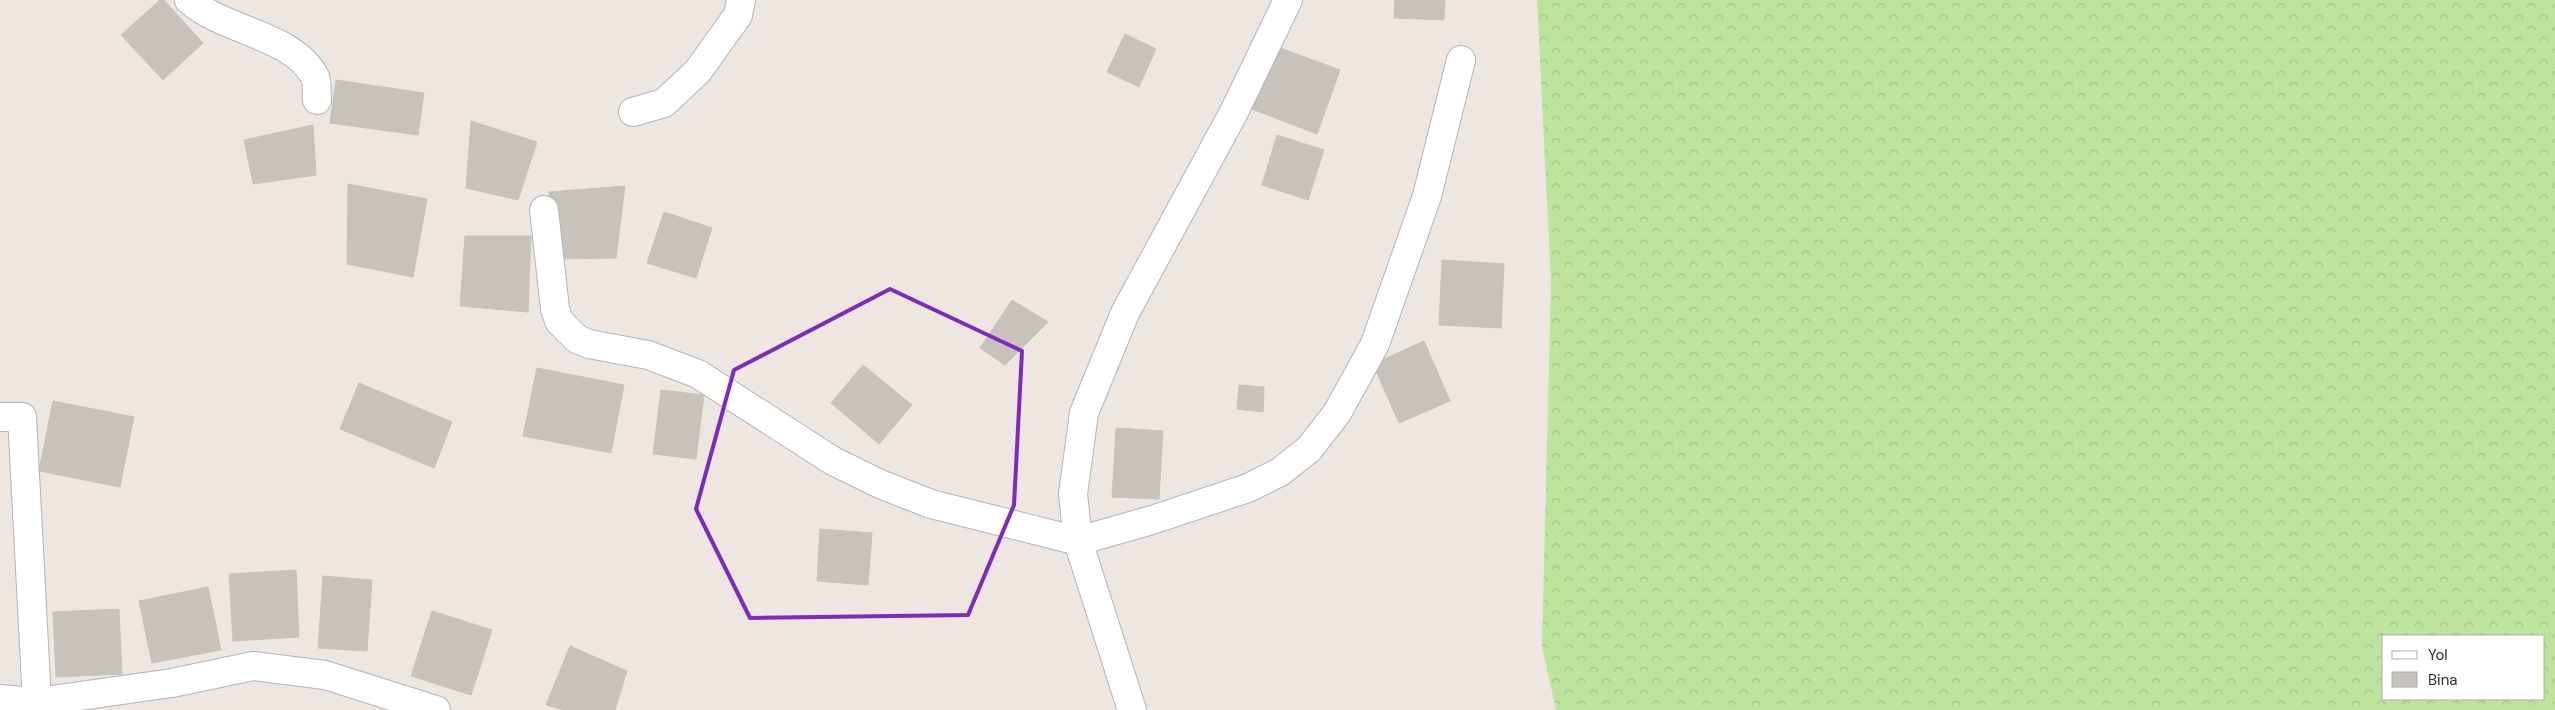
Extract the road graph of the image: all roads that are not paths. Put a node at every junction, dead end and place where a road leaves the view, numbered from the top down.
1 (189, 0) edge
2 (741, 0) edge
3 (1288, 0) edge
4 (1461, 60) dead end
5 (317, 100) dead end
6 (633, 112) dead end
7 (544, 210) dead end
8 (0, 417) edge
9 (1078, 541) junction
10 (0, 699) edge
11 (37, 702) junction
12 (436, 710) edge
13 (1132, 710) edge

1 - 5 street
2 - 6 street
3 - 9 street
4 - 9 street
7 - 9 street
8 - 11 street
9 - 13 street
10 - 11 street
11 - 12 street

